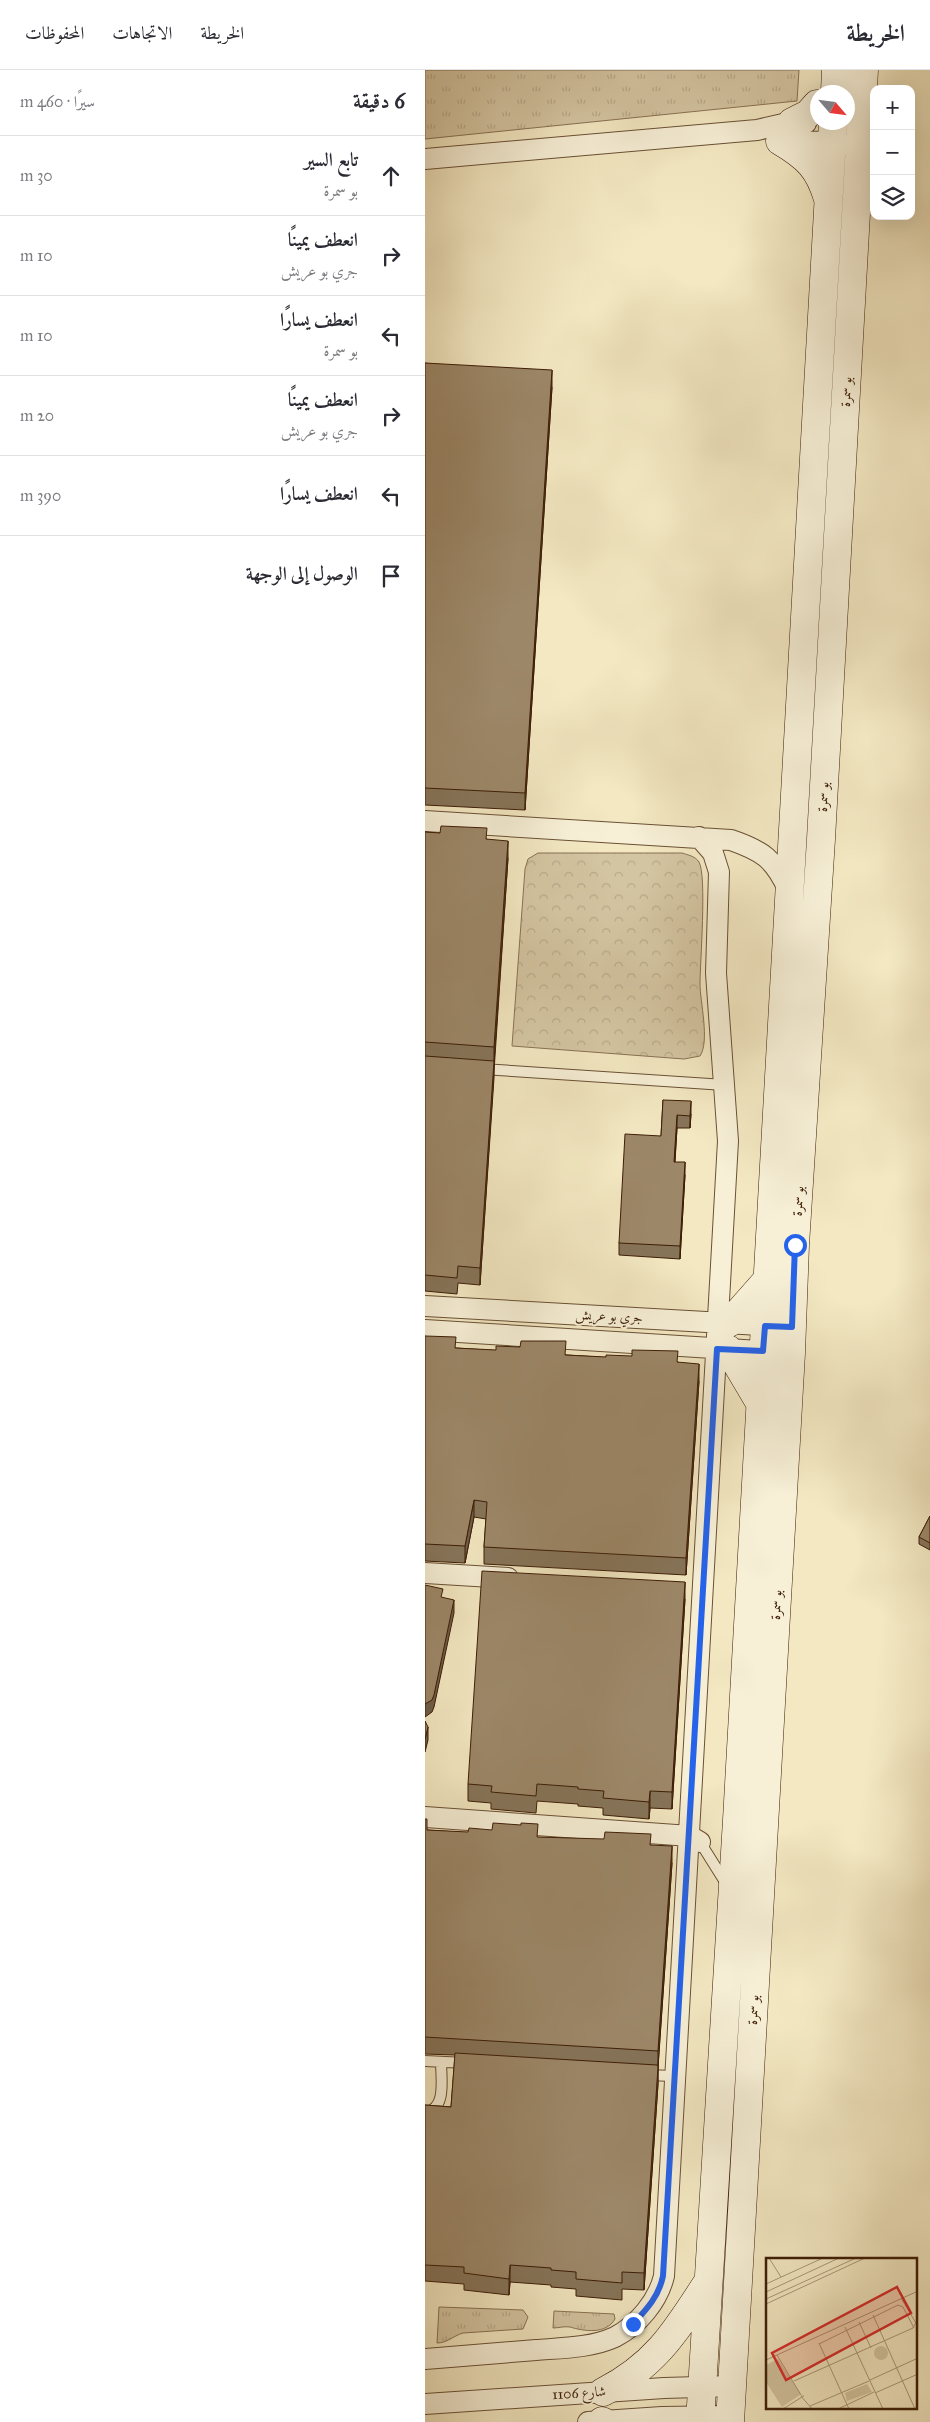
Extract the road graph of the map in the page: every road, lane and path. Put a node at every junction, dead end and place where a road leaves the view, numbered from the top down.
1 (864, 70) edge
2 (810, 111) edge
3 (810, 130) edge
4 (833, 130) edge
5 (835, 130) edge
6 (776, 131) junction
7 (860, 140) junction
8 (425, 160) edge
9 (830, 204) junction
10 (425, 821) edge
11 (699, 837) junction
12 (788, 889) junction
13 (473, 1069) edge
14 (725, 1085) junction
15 (767, 1280) junction
16 (425, 1306) edge
17 (724, 1322) junction
18 (425, 1330) edge
19 (764, 1338) junction
20 (792, 1340) junction
21 (723, 1349) junction
22 (760, 1403) junction
23 (425, 1573) edge
24 (531, 1579) edge
25 (425, 1817) edge
26 (695, 1839) junction
27 (731, 1892) junction
28 (425, 2061) edge
29 (441, 2062) junction
30 (480, 2064) edge
31 (636, 2074) edge
32 (675, 2076) junction
33 (425, 2112) edge
34 (708, 2282) junction
35 (425, 2359) edge
36 (733, 2386) junction
37 (703, 2387) junction
38 (603, 2392) junction
39 (425, 2404) edge
40 (700, 2419) edge
41 (731, 2419) edge
42 (598, 2422) edge

1 - 7 street, بو سمرة
2 - 6 street
3 - 6 street
4 - 9 street, بو سمرة
5 - 7 street
6 - 8 street
6 - 9 street
7 - 20 street, بو سمرة
9 - 12 street, بو سمرة
10 - 11 street
11 - 12 street
11 - 14 street
12 - 15 street, بو سمرة
13 - 14 lane
14 - 17 street
15 - 17 street
15 - 19 street, بو سمرة
16 - 17 street, جري بو عريش
17 - 19 street, جري بو عريش
17 - 21 street
18 - 21 street, جري بو عريش
19 - 20 street, جري بو عريش
19 - 21 street, جري بو عريش
19 - 22 street, بو سمرة
20 - 36 street, بو سمرة
21 - 22 street
21 - 26 street
22 - 27 street, بو سمرة
23 - 24 street
25 - 26 street
26 - 27 lane
26 - 32 street
27 - 34 street, بو سمرة
28 - 29 lane
29 - 30 lane
29 - 33 lane
31 - 32 lane
32 - 35 street
34 - 37 street, بو سمرة
34 - 38 street
36 - 37 street, شارع 1106
36 - 41 street, بو سمرة
37 - 38 street, شارع 1106
37 - 40 street, بو سمرة
38 - 39 street, شارع 1106
40 - 41 street
40 - 42 street

